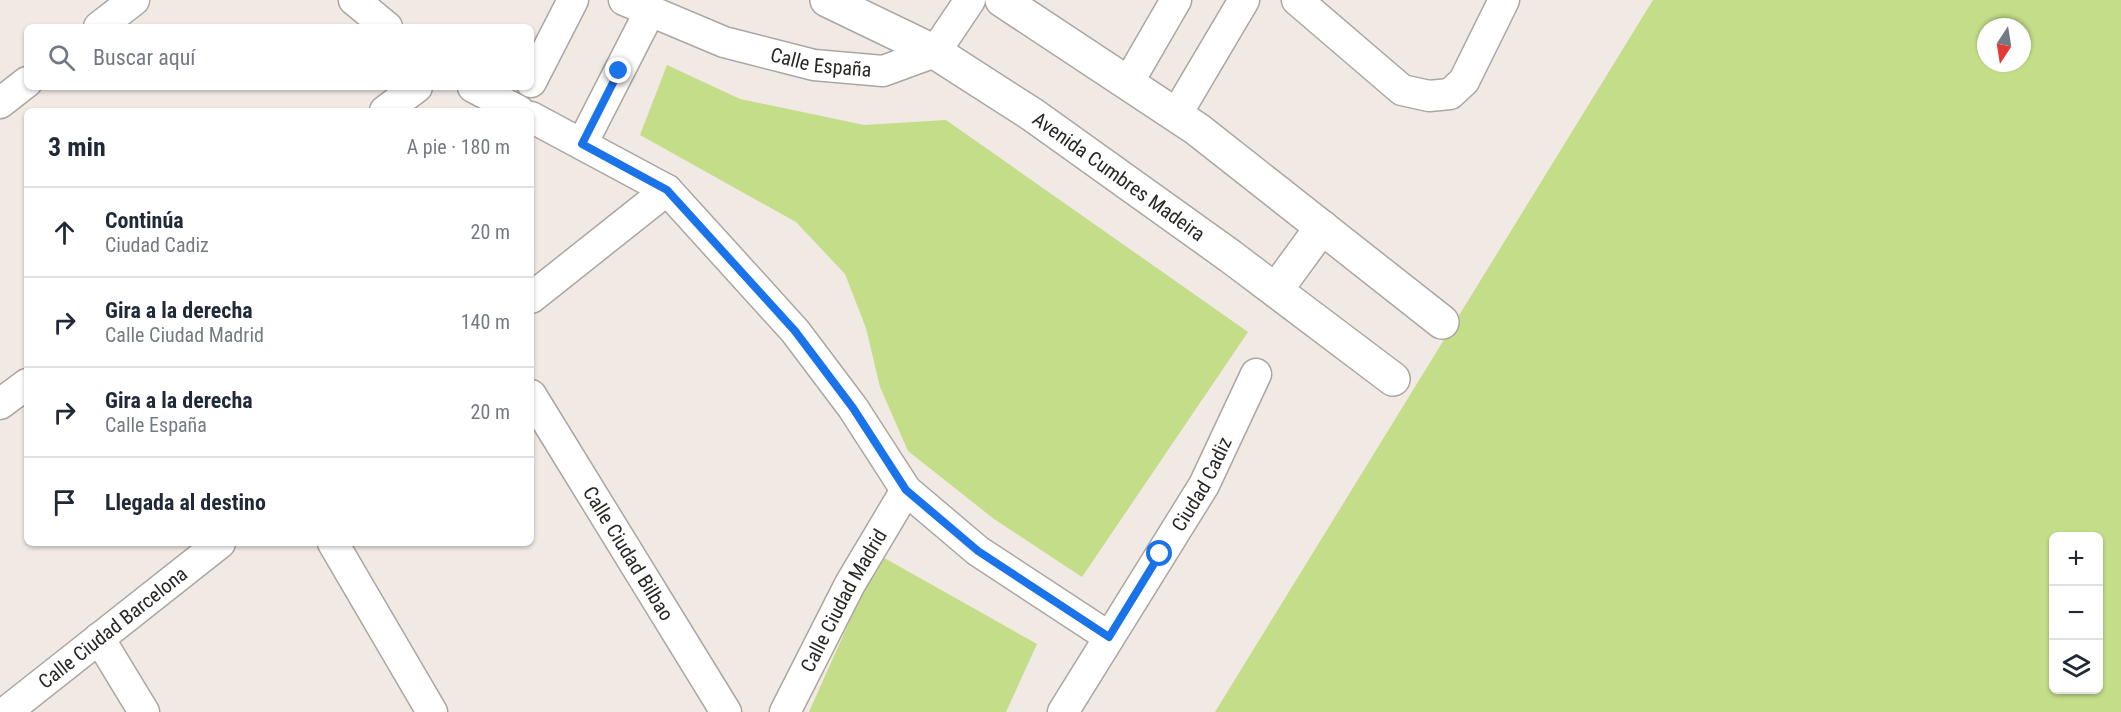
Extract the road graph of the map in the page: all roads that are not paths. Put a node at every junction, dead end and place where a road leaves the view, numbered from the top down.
1 (134, 0) edge
2 (354, 0) edge
3 (573, 0) edge
4 (827, 0) edge
5 (970, 0) edge
6 (1002, 0) edge
7 (1176, 0) edge
8 (1244, 0) edge
9 (1297, 0) edge
10 (1503, 0) edge
11 (637, 6) edge
12 (103, 24) edge
13 (383, 24) edge
14 (935, 52) junction
15 (534, 76) edge
16 (1128, 83) junction
17 (24, 84) edge
18 (413, 90) edge
19 (481, 90) edge
20 (0, 103) edge
21 (524, 106) edge
22 (389, 108) edge
23 (534, 113) edge
24 (1176, 115) junction
25 (582, 144) junction
26 (667, 190) junction
27 (1322, 227) junction
28 (1276, 290) junction
29 (534, 296) edge
30 (1442, 322) dead end
31 (1256, 374) dead end
32 (1393, 379) dead end
33 (24, 386) edge
34 (534, 400) edge
35 (0, 404) edge
36 (906, 490) junction
37 (216, 546) edge
38 (335, 546) edge
39 (1109, 637) junction
40 (99, 638) junction
41 (6, 712) edge
42 (144, 712) edge
43 (432, 712) edge
44 (726, 712) edge
45 (785, 712) edge
46 (1063, 712) edge

1 - 12 street
2 - 13 street
3 - 15 street
4 - 14 street, Avenida Cumbres Madeira
5 - 14 street
6 - 16 street
7 - 16 street
8 - 24 street
9 - 10 street
11 - 14 street, Calle España
11 - 25 street, Calle España
14 - 28 street, Avenida Cumbres Madeira
16 - 24 street
17 - 20 street
18 - 22 street
19 - 21 street
23 - 25 street
24 - 27 street
25 - 26 street
26 - 29 street
26 - 36 street
27 - 28 street
27 - 30 street
28 - 32 street, Avenida Cumbres Madeira
31 - 39 street, Ciudad Cadiz
33 - 35 street
34 - 44 street, Calle Ciudad Bilbao
36 - 39 street
36 - 45 street, Calle Ciudad Madrid
37 - 40 street, Calle Ciudad Barcelona
38 - 43 street
39 - 46 street, Ciudad Cadiz
40 - 41 street, Calle Ciudad Barcelona
40 - 42 street

